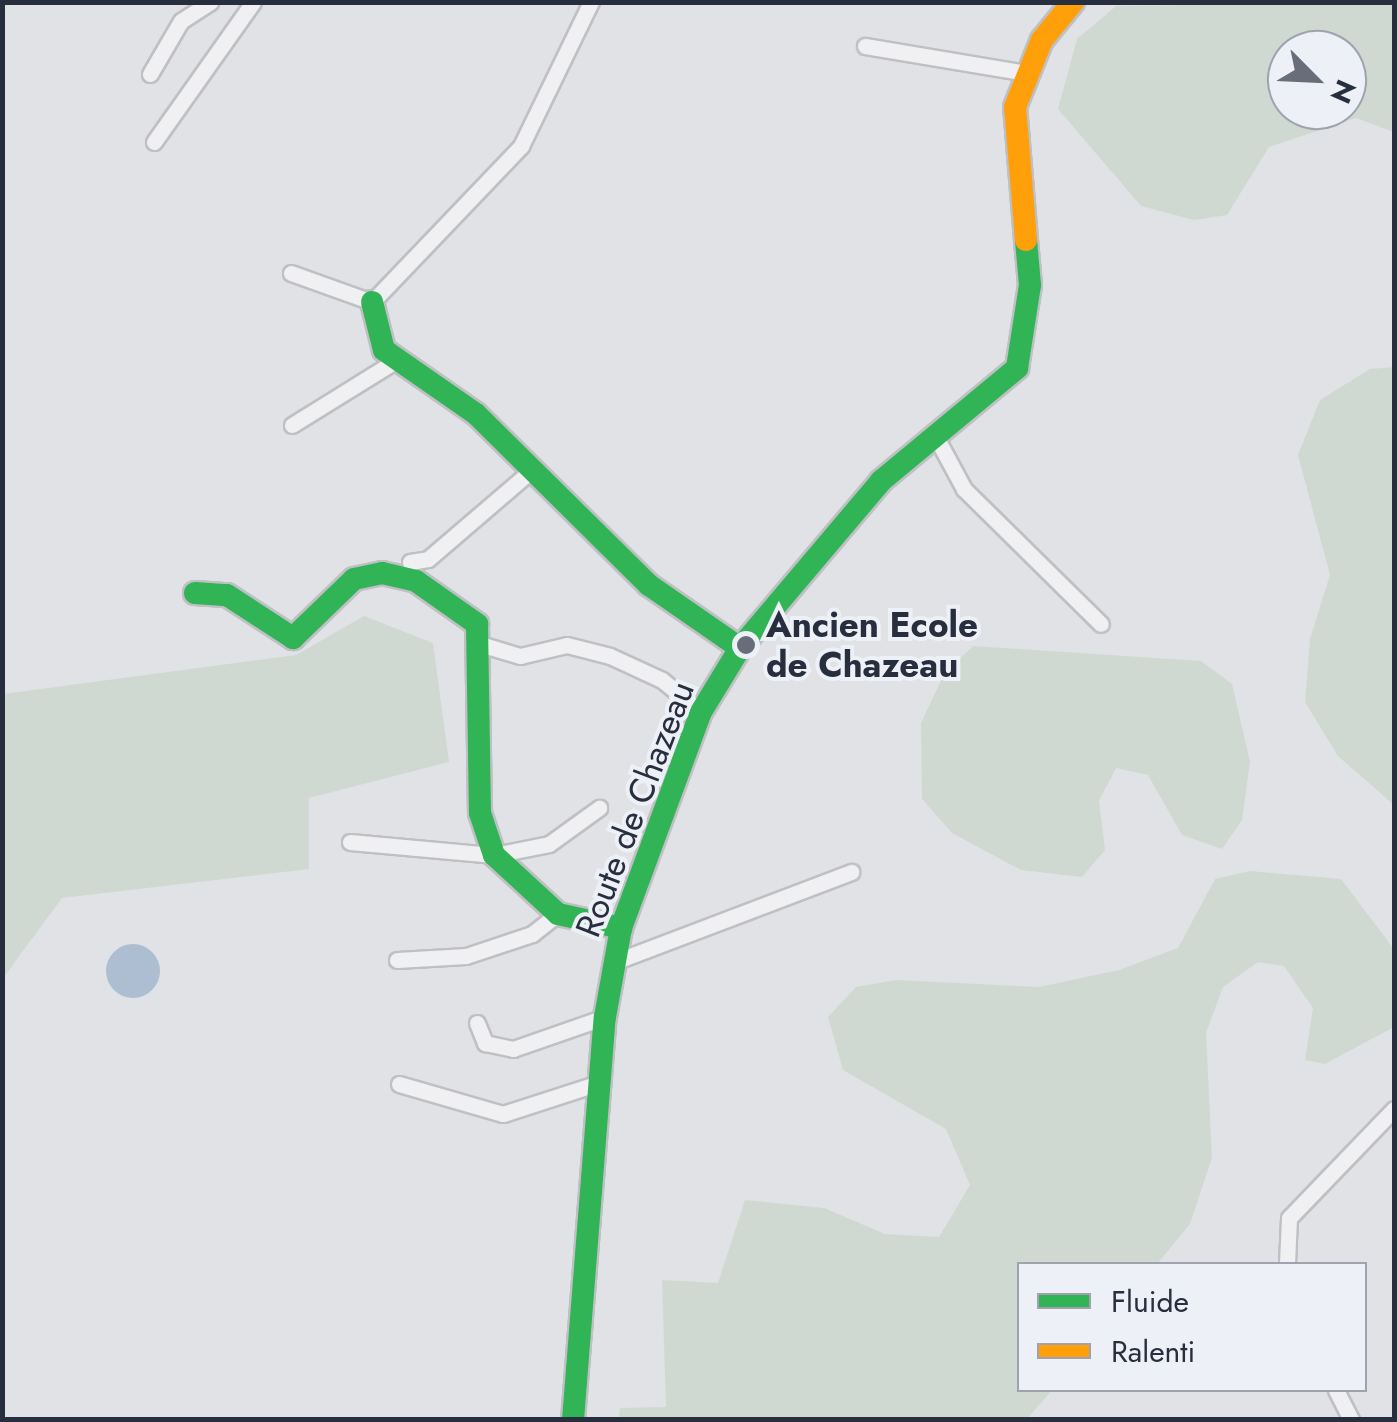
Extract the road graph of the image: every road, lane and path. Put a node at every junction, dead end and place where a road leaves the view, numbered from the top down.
1 (210, 2) edge
2 (253, 2) edge
3 (591, 2) edge
4 (1073, 2) edge
5 (865, 46) dead end
6 (1026, 72) junction
7 (150, 74) dead end
8 (154, 142) dead end
9 (291, 273) dead end
10 (372, 302) junction
11 (396, 360) junction
12 (292, 425) dead end
13 (936, 437) junction
14 (527, 474) junction
15 (410, 562) dead end
16 (195, 594) dead end
17 (1101, 624) dead end
18 (480, 644) junction
19 (740, 648) junction
20 (701, 712) junction
21 (599, 808) dead end
22 (350, 842) dead end
23 (494, 854) junction
24 (850, 872) dead end
25 (558, 914) junction
26 (621, 928) junction
27 (397, 960) dead end
28 (614, 962) junction
29 (605, 1018) junction
30 (477, 1023) dead end
31 (599, 1083) junction
32 (400, 1084) dead end
33 (1394, 1109) edge
34 (1287, 1262) edge
35 (1337, 1392) edge
36 (573, 1420) edge
37 (1352, 1420) edge

1 - 7 street
2 - 8 street
3 - 10 street
4 - 6 main road, Route de Chazeau
5 - 6 street
6 - 13 main road, Route de Chazeau
9 - 10 street
10 - 11 main road
11 - 12 street
11 - 14 main road
13 - 17 street
13 - 19 main road, Route de Chazeau
14 - 15 street
14 - 19 main road
16 - 18 main road
18 - 20 street
18 - 23 main road
19 - 20 main road, Route de Chazeau
20 - 26 main road, Route de Chazeau
21 - 23 street
22 - 23 street
23 - 25 main road
24 - 28 street
25 - 26 main road
25 - 27 street
26 - 28 main road, Route de Chazeau
28 - 29 main road, Route de Chazeau
29 - 30 street
29 - 31 main road, Route de Chazeau
31 - 32 street
31 - 36 main road, Route de Chazeau
33 - 34 street
35 - 37 street

